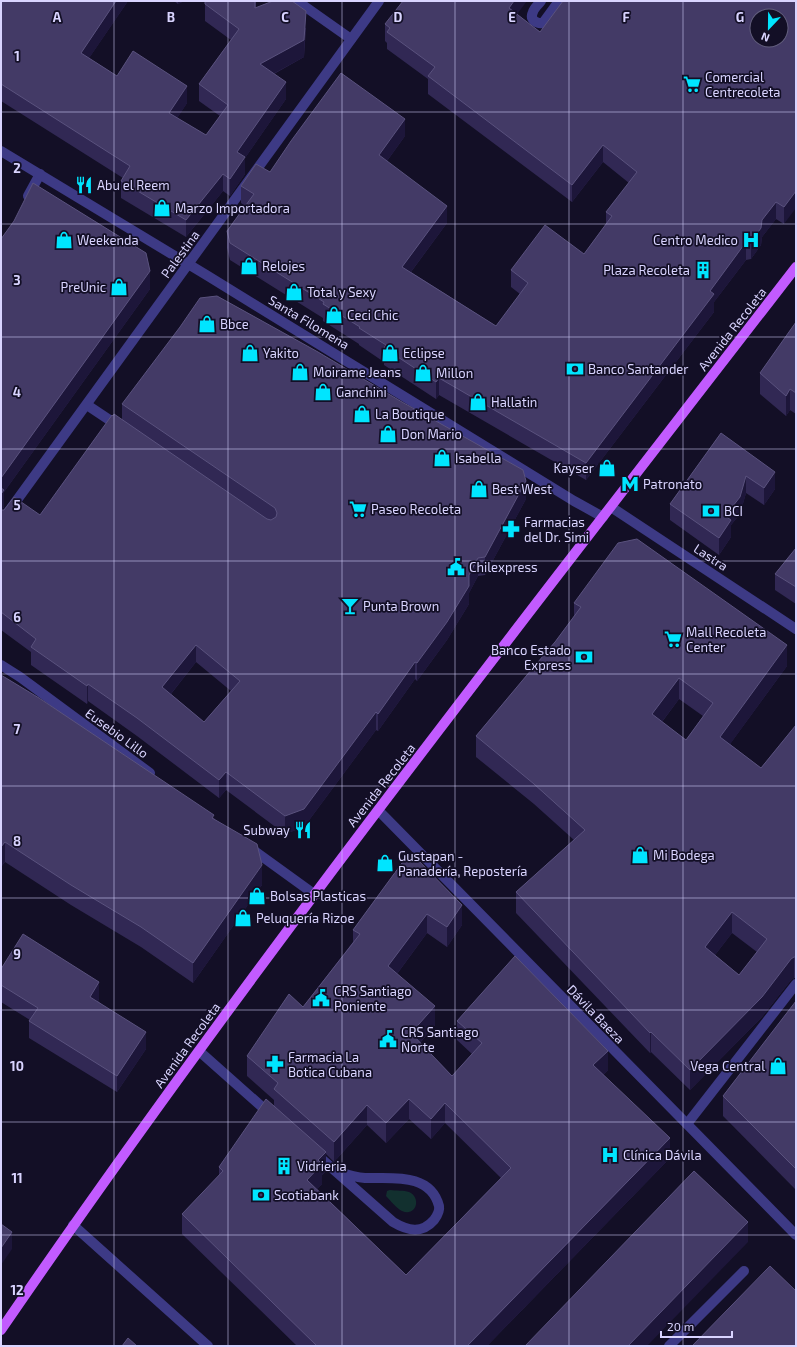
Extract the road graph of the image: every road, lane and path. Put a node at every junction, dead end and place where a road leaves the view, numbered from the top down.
1 (297, 1) edge
2 (379, 1) edge
3 (541, 1) edge
4 (560, 1) edge
5 (351, 39) junction
6 (1, 151) edge
7 (40, 174) junction
8 (24, 204) edge
9 (189, 265) junction
10 (796, 267) edge
11 (87, 405) junction
12 (126, 432) edge
13 (611, 507) junction
14 (603, 517) junction
15 (1, 522) edge
16 (796, 629) edge
17 (1, 665) edge
18 (161, 781) edge
19 (378, 810) junction
20 (244, 842) edge
21 (314, 894) junction
22 (796, 984) edge
23 (199, 1051) junction
24 (275, 1119) edge
25 (687, 1124) junction
26 (311, 1150) edge
27 (335, 1171) junction
28 (73, 1224) junction
29 (796, 1235) edge
30 (744, 1271) dead end
31 (1, 1330) edge
32 (208, 1346) edge
33 (669, 1346) edge

1 - 5 street
2 - 5 street, Palestina
3 - 4 street
5 - 9 street, Palestina
6 - 7 street, Santa Filomena
7 - 8 street
7 - 9 street, Santa Filomena
9 - 11 street, Palestina
9 - 14 street, Santa Filomena
10 - 13 main road, Avenida Recoleta
11 - 12 street
11 - 15 street, Palestina
13 - 14 main road, Avenida Recoleta
13 - 16 street, Lastra
14 - 19 main road, Avenida Recoleta
17 - 18 street, Eusebio Lillo
19 - 21 main road, Avenida Recoleta
19 - 25 street, Dávila Baeza
20 - 21 street
21 - 23 main road, Avenida Recoleta
22 - 25 street
23 - 24 street
23 - 28 main road, Avenida Recoleta
25 - 29 street, Dávila Baeza
26 - 27 street
27 - 27 street
28 - 31 main road, Avenida Recoleta
28 - 32 street
30 - 33 street

